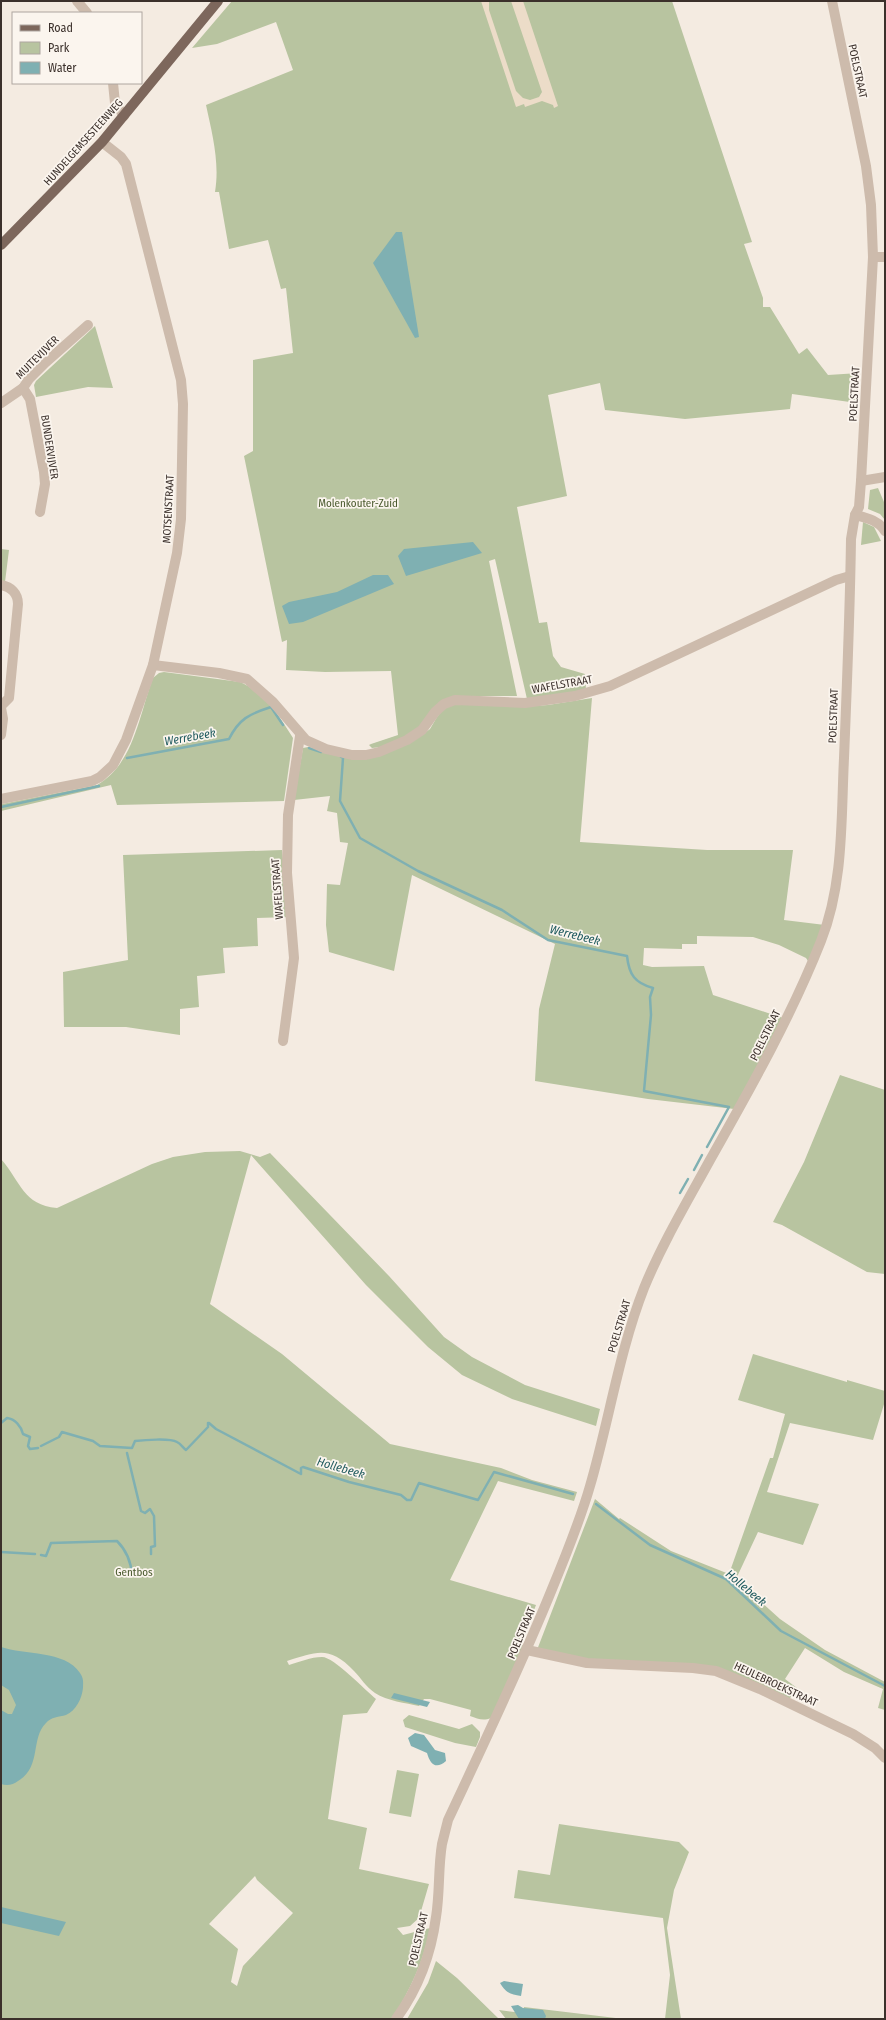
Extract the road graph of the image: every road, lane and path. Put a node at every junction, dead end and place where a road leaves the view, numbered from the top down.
1 (77, 1) edge
2 (218, 1) edge
3 (832, 1) edge
4 (86, 12) edge
5 (113, 84) edge
6 (124, 116) junction
7 (102, 142) junction
8 (3, 241) edge
9 (872, 257) junction
10 (885, 257) edge
11 (88, 325) dead end
12 (23, 388) junction
13 (1, 404) edge
14 (885, 477) edge
15 (861, 481) junction
16 (40, 512) dead end
17 (855, 515) junction
18 (885, 531) edge
19 (850, 576) junction
20 (1, 585) edge
21 (153, 665) junction
22 (1, 707) edge
23 (1, 734) edge
24 (300, 736) junction
25 (1, 799) edge
26 (283, 1041) dead end
27 (527, 1650) junction
28 (885, 1758) edge
29 (396, 2019) edge

1 - 4 street
2 - 6 main road, HUNDELGEMSESTEENWEG
3 - 9 street, POELSTRAAT
5 - 6 street
6 - 7 main road, HUNDELGEMSESTEENWEG
7 - 8 main road, HUNDELGEMSESTEENWEG
7 - 21 street, MOTSENSTRAAT
9 - 10 street
9 - 15 street, POELSTRAAT
11 - 12 street, MUITEVIJVER
12 - 13 street, MUITEVIJVER
12 - 16 street, BUNDERVIJVER
14 - 15 street
15 - 17 street, POELSTRAAT
17 - 18 street
17 - 19 street, POELSTRAAT
19 - 24 street, WAFELSTRAAT
19 - 27 street, POELSTRAAT
20 - 22 street
21 - 24 street, WAFELSTRAAT
21 - 25 street, MOTSENSTRAAT
22 - 23 street
24 - 26 street, WAFELSTRAAT
27 - 28 street, HEULEBROEKSTRAAT
27 - 29 street, POELSTRAAT

